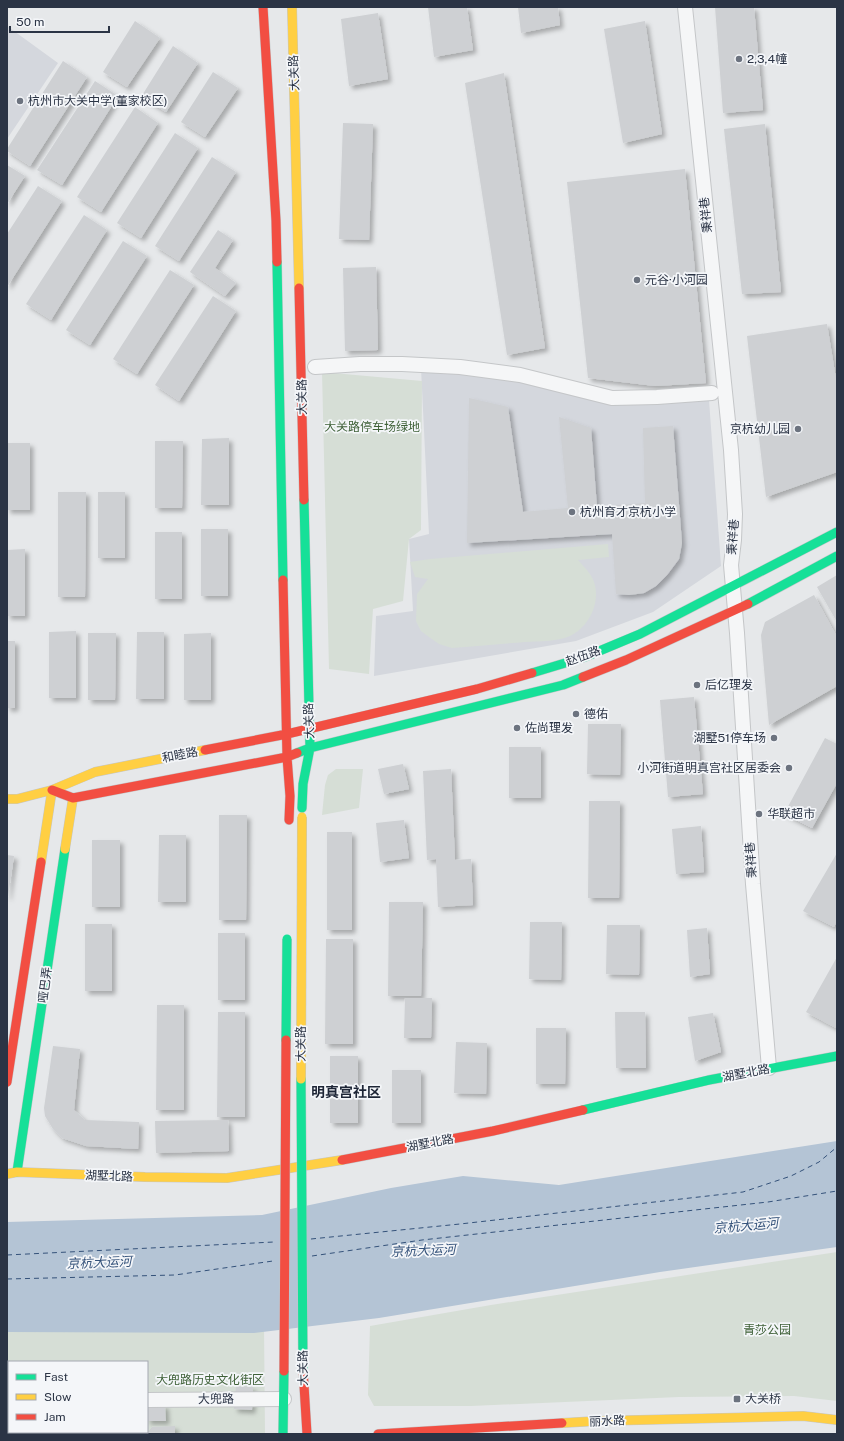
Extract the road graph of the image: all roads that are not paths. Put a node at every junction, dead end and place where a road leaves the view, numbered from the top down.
1 (263, 7) edge
2 (292, 7) edge
3 (685, 7) edge
4 (315, 367) dead end
5 (712, 393) dead end
6 (837, 532) edge
7 (837, 556) edge
8 (732, 586) junction
9 (734, 611) junction
10 (310, 729) junction
11 (287, 734) junction
12 (310, 748) junction
13 (288, 757) junction
14 (52, 790) junction
15 (73, 798) junction
16 (7, 799) edge
17 (289, 824) dead end
18 (287, 932) dead end
19 (837, 1056) edge
20 (770, 1068) junction
21 (7, 1082) edge
22 (7, 1170) edge
23 (17, 1172) junction
24 (7, 1174) edge
25 (284, 1399) junction
26 (148, 1400) edge
27 (837, 1420) edge
28 (283, 1434) edge
29 (307, 1434) edge
30 (378, 1434) edge

1 - 11 main road, 大关路
2 - 10 main road, 大关路
3 - 8 street, 秉祥巷
4 - 5 street
6 - 8 main road, 赵伍路
7 - 9 main road, 赵伍路
8 - 9 street, 秉祥巷
8 - 10 main road, 赵伍路
9 - 12 main road, 赵伍路
9 - 20 street, 秉祥巷
10 - 11 main road, 和睦路
10 - 12 main road, 大关路
11 - 13 main road, 大关路
11 - 14 main road, 和睦路
12 - 13 main road, 赵伍路
12 - 29 main road, 大关路, bridge
13 - 15 main road, 和睦路
13 - 17 main road, 大关路
14 - 15 main road
14 - 16 main road, 和睦路
14 - 21 main road, 哑巴弄
15 - 23 main road, 哑巴弄
18 - 25 main road, 大关路, bridge
19 - 20 main road, 湖墅北路
20 - 23 main road, 湖墅北路
22 - 23 main road, 湖墅北路
23 - 24 main road, 湖墅北路
25 - 26 street, 大兜路
25 - 28 main road, 大关路
27 - 30 main road, 丽水路

